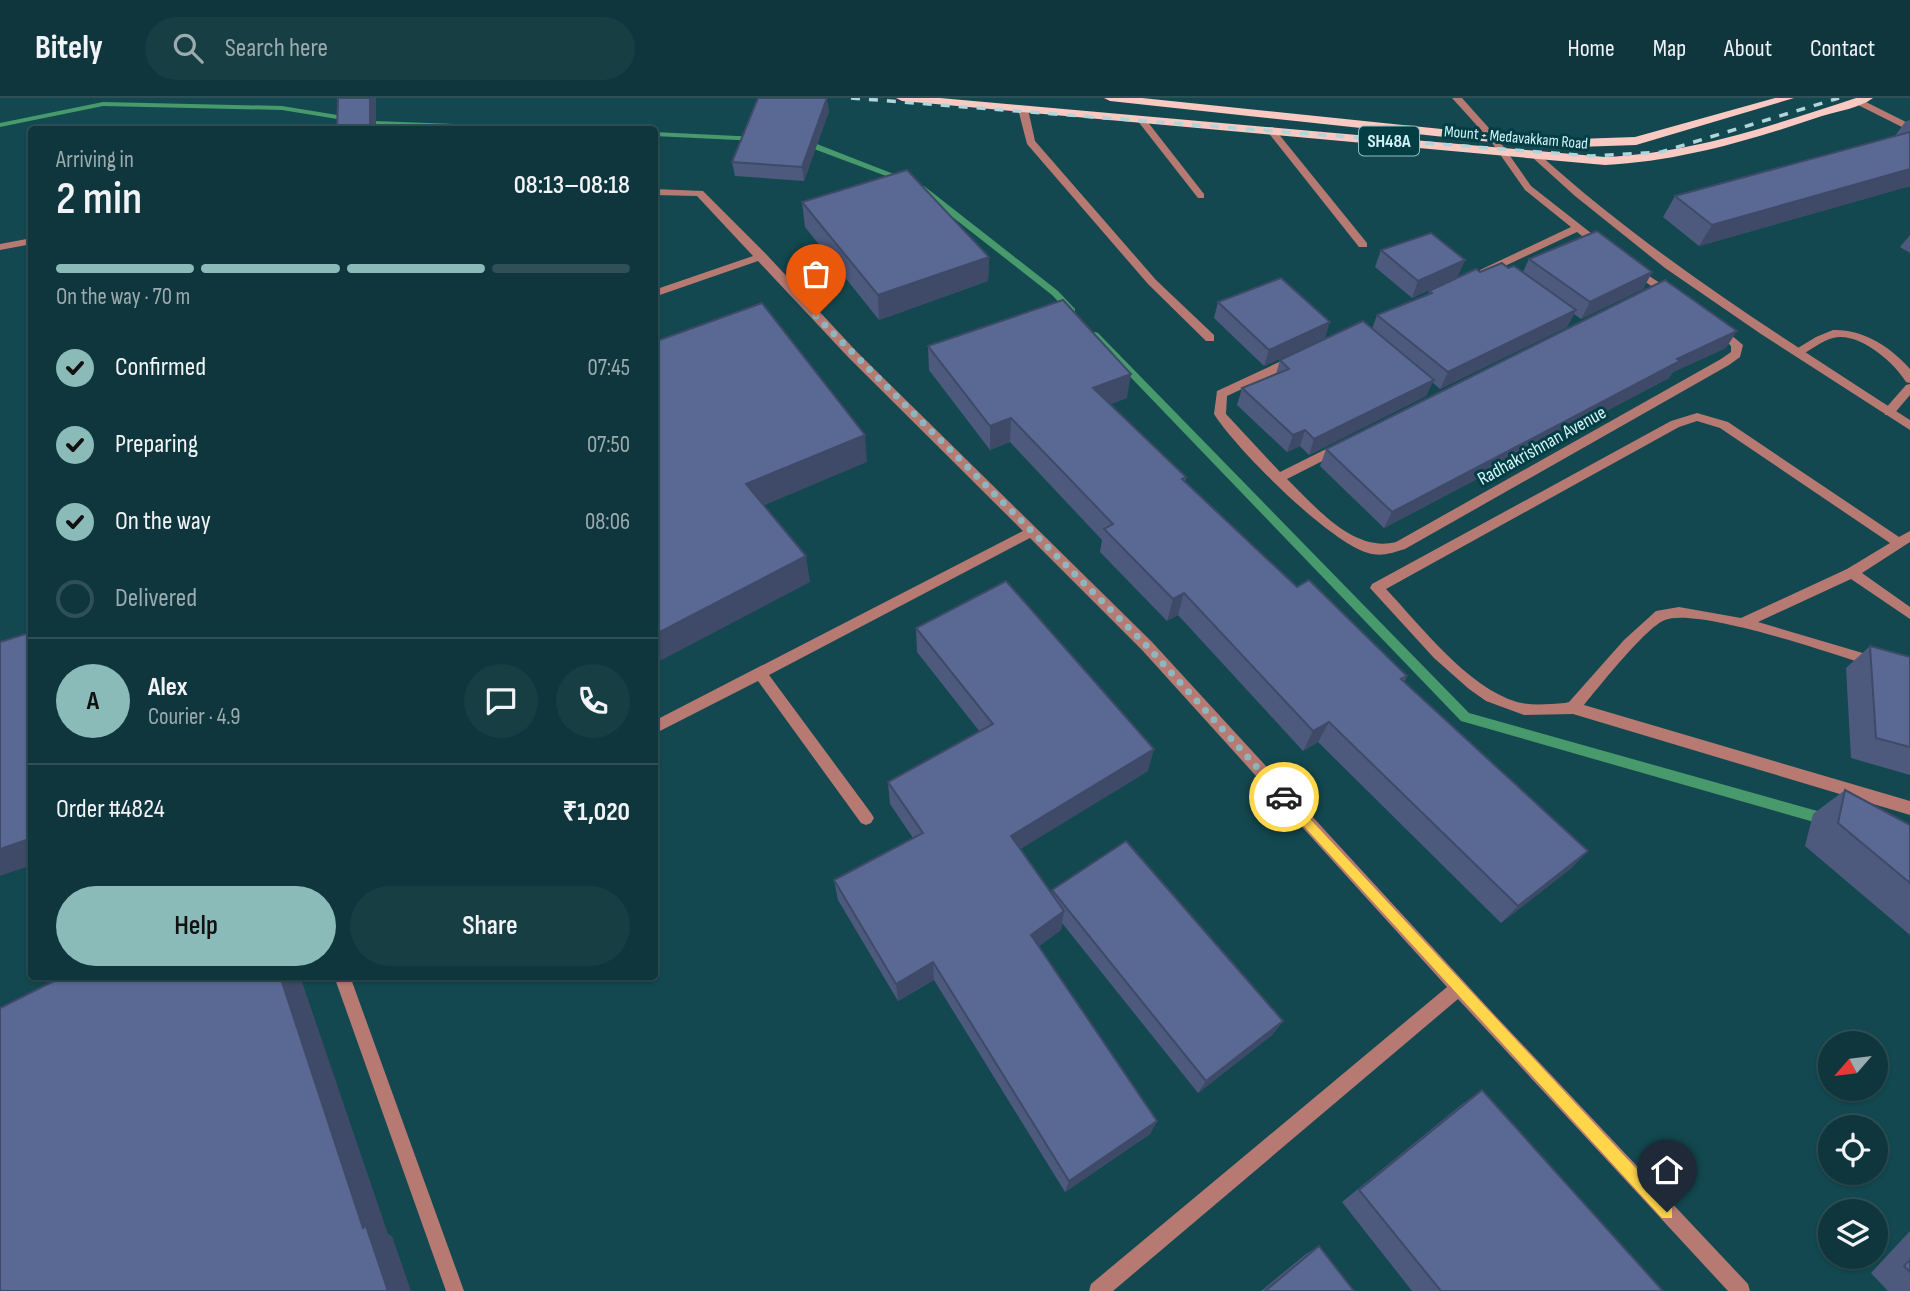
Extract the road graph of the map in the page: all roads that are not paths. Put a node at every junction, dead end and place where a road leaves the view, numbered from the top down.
1 (902, 98) edge
2 (1110, 98) edge
3 (1457, 98) edge
4 (1788, 98) edge
5 (1862, 99) edge
6 (1023, 109) junction
7 (1140, 118) junction
8 (1910, 128) edge
9 (1270, 129) junction
10 (1493, 138) junction
11 (1502, 153) junction
12 (1536, 156) junction
13 (658, 192) edge
14 (1201, 196) dead end
15 (1576, 229) junction
16 (28, 243) edge
17 (1363, 245) dead end
18 (0, 247) edge
19 (762, 256) junction
20 (1496, 266) junction
21 (1506, 274) edge
22 (1471, 278) edge
23 (658, 294) edge
24 (1680, 301) edge
25 (1710, 323) edge
26 (1210, 338) dead end
27 (1799, 351) junction
28 (1308, 353) edge
29 (1910, 379) edge
30 (1910, 388) edge
31 (1889, 412) junction
32 (1910, 426) edge
33 (1353, 440) edge
34 (1280, 477) junction
35 (1032, 533) junction
36 (1904, 539) edge
37 (1852, 573) junction
38 (1910, 614) edge
39 (1742, 623) junction
40 (760, 673) junction
41 (1910, 673) edge
42 (1573, 708) junction
43 (658, 725) edge
44 (1910, 808) edge
45 (866, 818) dead end
46 (343, 980) edge
47 (1458, 988) junction
48 (454, 1291) edge
49 (1098, 1291) edge
50 (1741, 1291) edge

1 - 6 main road, Mount - Medavakkam Road / SH48A
2 - 10 main road, SH48A
3 - 10 street
4 - 10 main road, SH48A
5 - 8 street
5 - 12 main road, Mount - Medavakkam Road / SH48A
6 - 7 main road, Mount - Medavakkam Road / SH48A
6 - 26 street
7 - 9 main road, Mount - Medavakkam Road / SH48A
7 - 14 street
9 - 11 main road, Mount - Medavakkam Road / SH48A
9 - 17 street
10 - 11 street
11 - 12 main road, Mount - Medavakkam Road / SH48A
11 - 15 street
12 - 27 street
13 - 19 street
15 - 20 street
15 - 24 street
16 - 18 street
19 - 23 street
19 - 35 street
20 - 21 street
20 - 22 street
25 - 34 street, Radhakrishnan Avenue
27 - 29 street
27 - 31 street
28 - 34 street, Radhakrishnan Avenue
30 - 31 street
31 - 32 street
33 - 34 street
35 - 40 street
35 - 47 street
36 - 37 street
36 - 42 street
37 - 38 street
37 - 39 street
39 - 41 street
39 - 42 street
40 - 43 street
40 - 45 street
42 - 44 street
46 - 48 street
47 - 49 street
47 - 50 street

